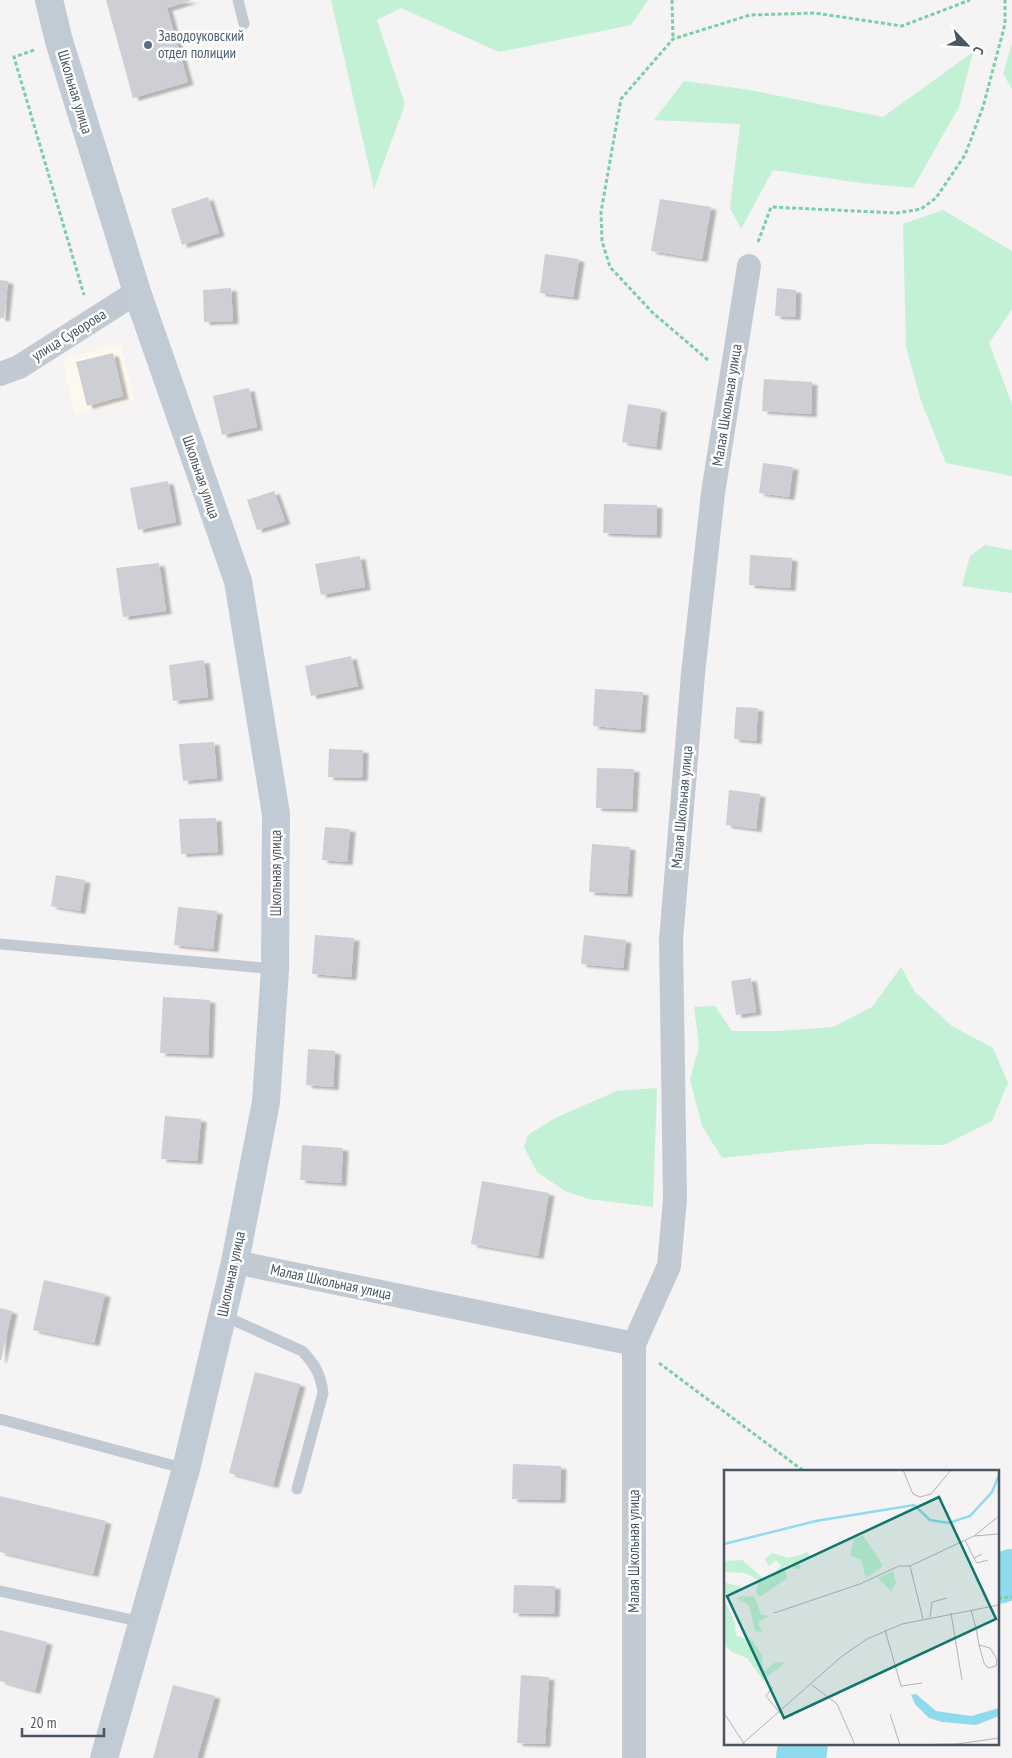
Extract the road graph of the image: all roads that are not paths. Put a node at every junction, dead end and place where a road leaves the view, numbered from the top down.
1 (49, 0) edge
2 (238, 0) edge
3 (244, 24) dead end
4 (749, 266) road end
5 (137, 292) junction
6 (0, 374) edge
7 (0, 944) edge
8 (275, 969) junction
9 (235, 1262) junction
10 (222, 1315) junction
11 (634, 1344) junction
12 (0, 1420) edge
13 (186, 1470) junction
14 (297, 1489) dead end
15 (0, 1591) edge
16 (143, 1622) junction
17 (104, 1758) edge
18 (634, 1758) edge

1 - 5 street, Школьная улица
2 - 3 lane
4 - 11 street, Малая Школьная улица
5 - 6 street, улица Суворова
5 - 8 street, Школьная улица
7 - 8 lane
8 - 9 street, Школьная улица
9 - 10 street, Школьная улица
9 - 11 street, Малая Школьная улица
10 - 13 street, Школьная улица
10 - 14 lane
11 - 18 street, Малая Школьная улица
12 - 13 lane
13 - 16 street, Школьная улица
15 - 16 lane
16 - 17 street, Школьная улица

